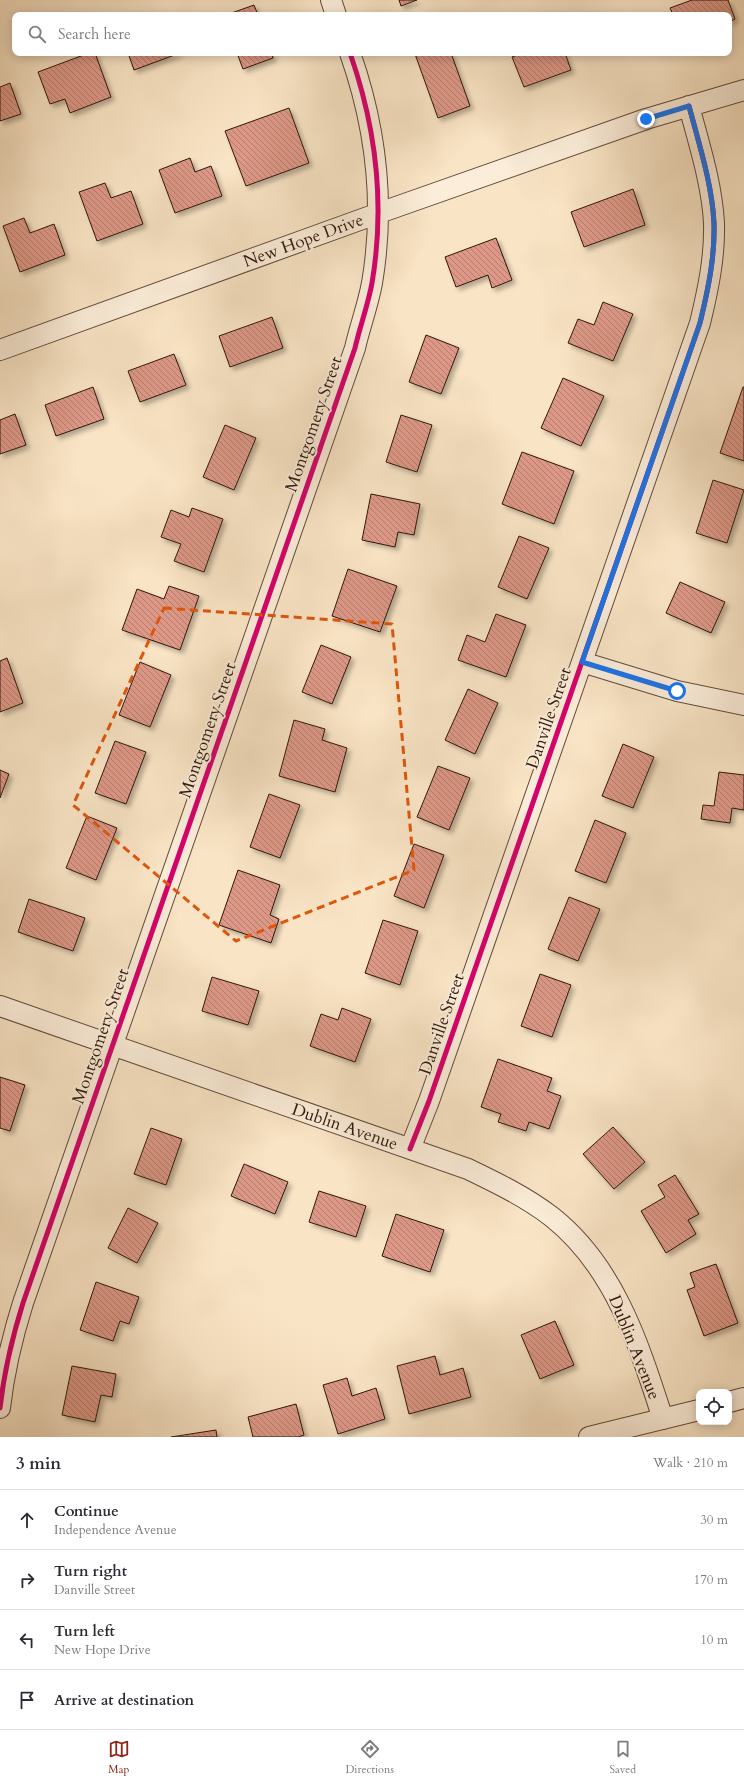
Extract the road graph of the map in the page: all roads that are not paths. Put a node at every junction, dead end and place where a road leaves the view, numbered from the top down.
1 (331, 0) edge
2 (335, 12) edge
3 (351, 56) edge
4 (744, 90) edge
5 (689, 106) junction
6 (379, 213) junction
7 (0, 350) edge
8 (582, 662) junction
9 (744, 705) edge
10 (0, 1006) edge
11 (112, 1045) junction
12 (410, 1149) junction
13 (744, 1398) edge
14 (732, 1401) edge
15 (0, 1408) edge
16 (696, 1411) edge
17 (663, 1419) junction
18 (589, 1437) edge

1 - 2 street
3 - 6 street, Montgomery Street
4 - 5 street, New Hope Drive
5 - 6 street, New Hope Drive
5 - 8 street, Danville Street
6 - 7 street, New Hope Drive
6 - 11 street, Montgomery Street
8 - 9 street
8 - 12 street, Danville Street
10 - 11 street, Dublin Avenue
11 - 12 street, Dublin Avenue
11 - 15 street, Montgomery Street
12 - 17 street, Dublin Avenue
13 - 14 street
16 - 17 street
17 - 18 street

